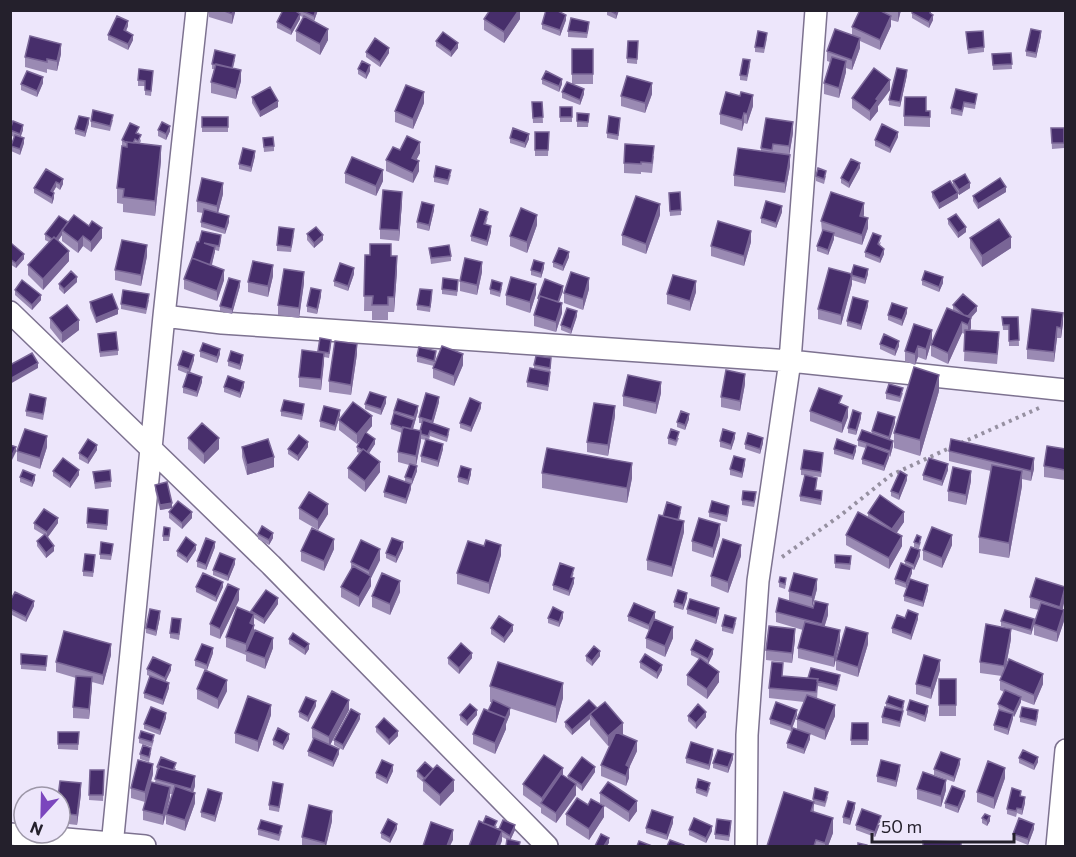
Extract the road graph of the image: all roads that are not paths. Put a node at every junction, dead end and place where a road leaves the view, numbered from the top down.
1 (197, 10) edge
2 (816, 10) edge
3 (10, 312) edge
4 (164, 316) junction
5 (790, 362) junction
6 (1065, 390) edge
7 (152, 448) junction
8 (1065, 750) edge
9 (10, 834) edge
10 (112, 845) edge
11 (145, 846) edge
12 (547, 846) edge
13 (746, 846) edge
14 (1057, 846) edge

1 - 4 street
2 - 5 street
3 - 7 street
4 - 5 street
4 - 7 street
5 - 6 street
5 - 13 street
7 - 10 street
7 - 12 street
8 - 14 street
9 - 10 street
10 - 11 street

